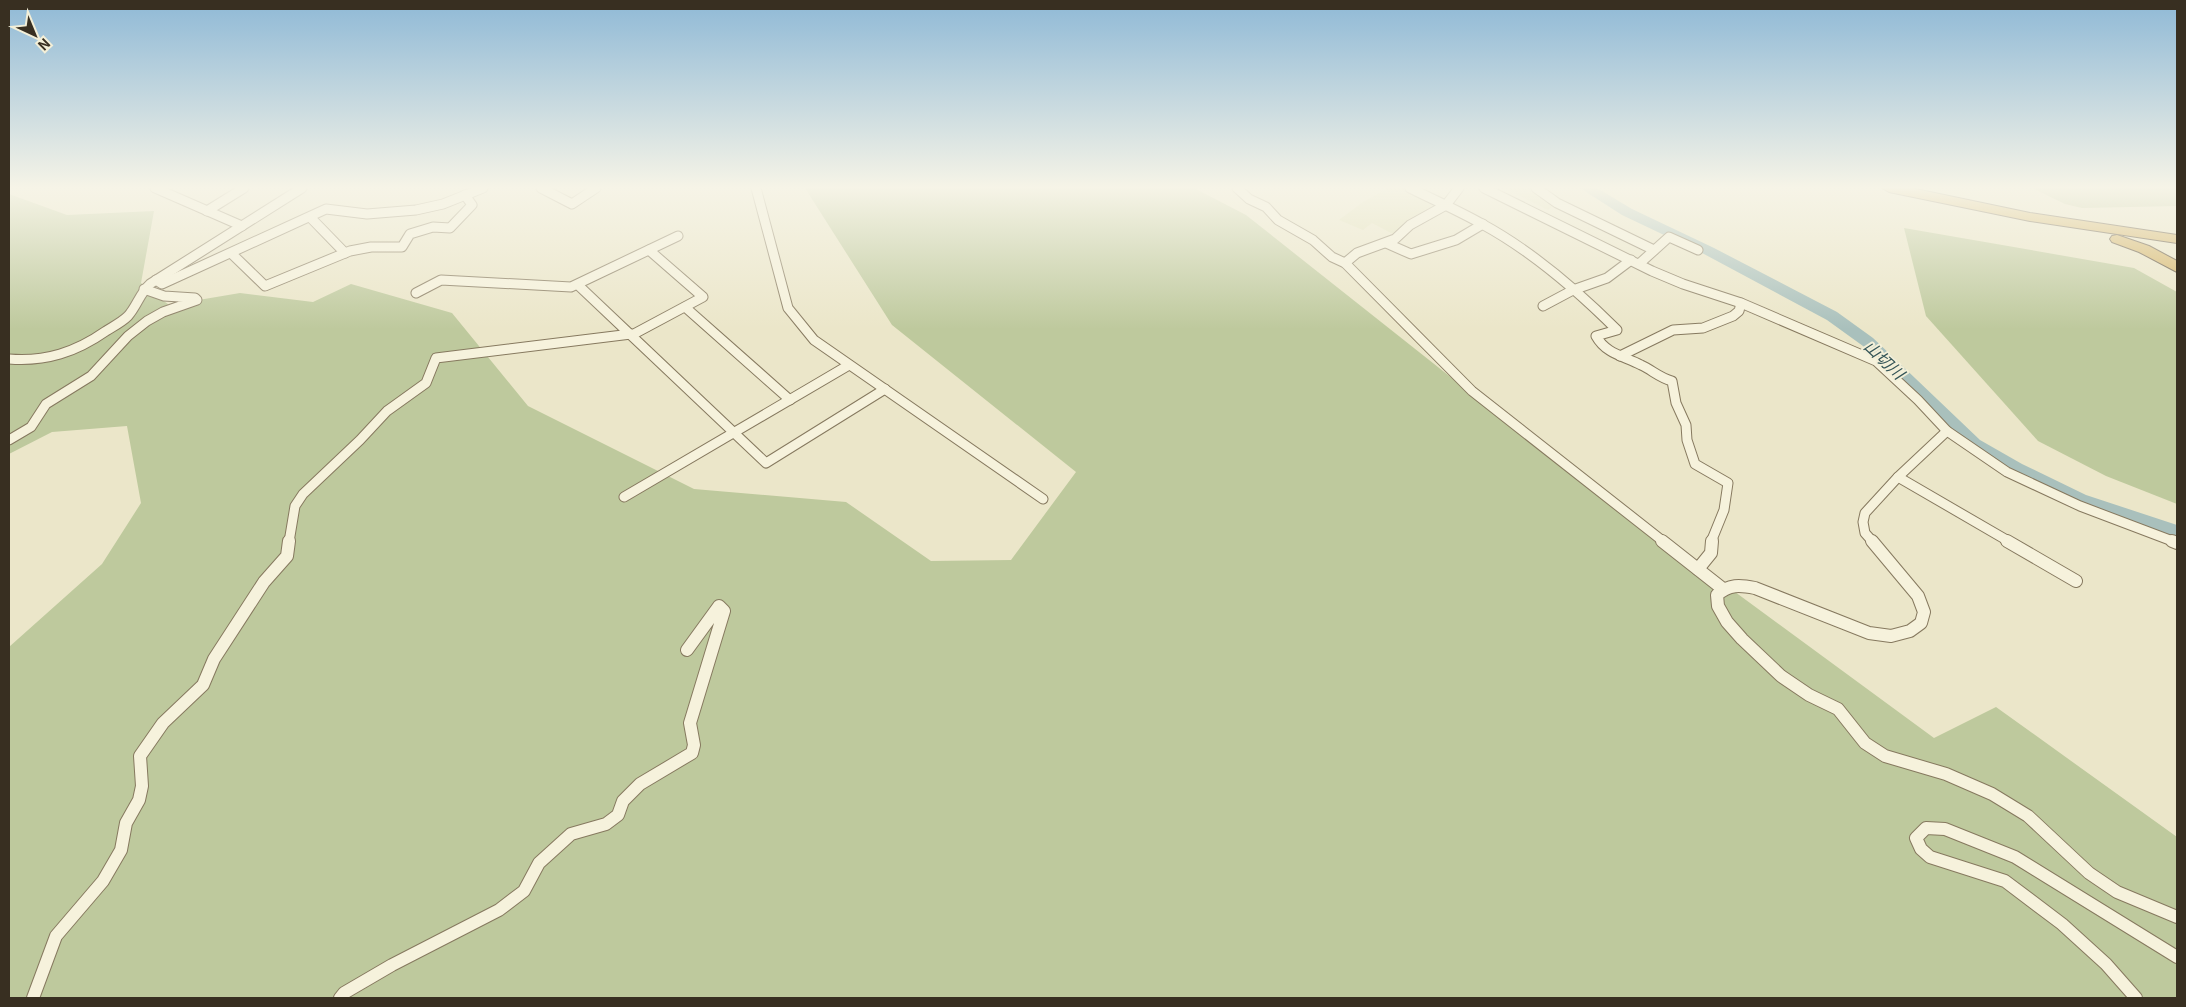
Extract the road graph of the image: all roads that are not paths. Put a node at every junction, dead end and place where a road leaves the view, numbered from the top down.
1 (228, 235) edge
2 (272, 235) edge
3 (327, 235) edge
4 (409, 235) edge
5 (769, 235) edge
6 (1304, 235) edge
7 (1399, 235) edge
8 (1464, 235) edge
9 (1499, 235) edge
10 (1580, 235) edge
11 (1623, 235) edge
12 (2103, 235) edge
13 (2165, 235) edge
14 (678, 236) dead end
15 (2177, 239) edge
16 (1386, 243) junction
17 (649, 250) junction
18 (1654, 250) junction
19 (1698, 250) dead end
20 (345, 253) junction
21 (232, 254) junction
22 (1635, 262) junction
23 (1345, 263) junction
24 (2177, 267) edge
25 (156, 280) junction
26 (578, 285) junction
27 (144, 289) junction
28 (1572, 290) junction
29 (416, 293) dead end
30 (1741, 303) junction
31 (1543, 306) dead end
32 (685, 307) junction
33 (632, 334) junction
34 (1620, 356) junction
35 (9, 359) edge
36 (849, 365) junction
37 (885, 389) junction
38 (790, 400) junction
39 (1947, 430) junction
40 (734, 433) junction
41 (9, 440) edge
42 (1898, 477) junction
43 (624, 497) dead end
44 (1044, 498) dead end
45 (2177, 543) edge
46 (1698, 569) junction
47 (2076, 581) dead end
48 (1723, 589) junction
49 (687, 650) dead end
50 (2177, 917) edge
51 (2177, 957) edge
52 (32, 998) edge
53 (340, 998) edge
54 (2136, 998) edge

1 - 25 street
2 - 21 street
3 - 20 street
4 - 20 street
5 - 36 street
6 - 23 street
7 - 16 street
8 - 16 street
9 - 28 street
10 - 22 street
11 - 18 street
12 - 24 highway
13 - 15 highway
14 - 17 street
16 - 23 street
17 - 26 street
17 - 32 street
18 - 19 street
18 - 22 street
20 - 21 street
21 - 25 street
22 - 28 street
22 - 30 street
23 - 46 street
25 - 27 street
26 - 29 street
26 - 33 street
27 - 35 street
27 - 41 street
28 - 31 street
28 - 34 street
30 - 34 street
30 - 39 street
32 - 33 street
32 - 38 street
33 - 40 street
33 - 52 street
34 - 46 street
36 - 37 street
36 - 38 street
37 - 40 street
37 - 44 street
38 - 40 street
39 - 42 street
39 - 45 street
40 - 43 street
42 - 47 street
42 - 48 street
46 - 48 street
48 - 50 street
49 - 53 street
51 - 54 street

